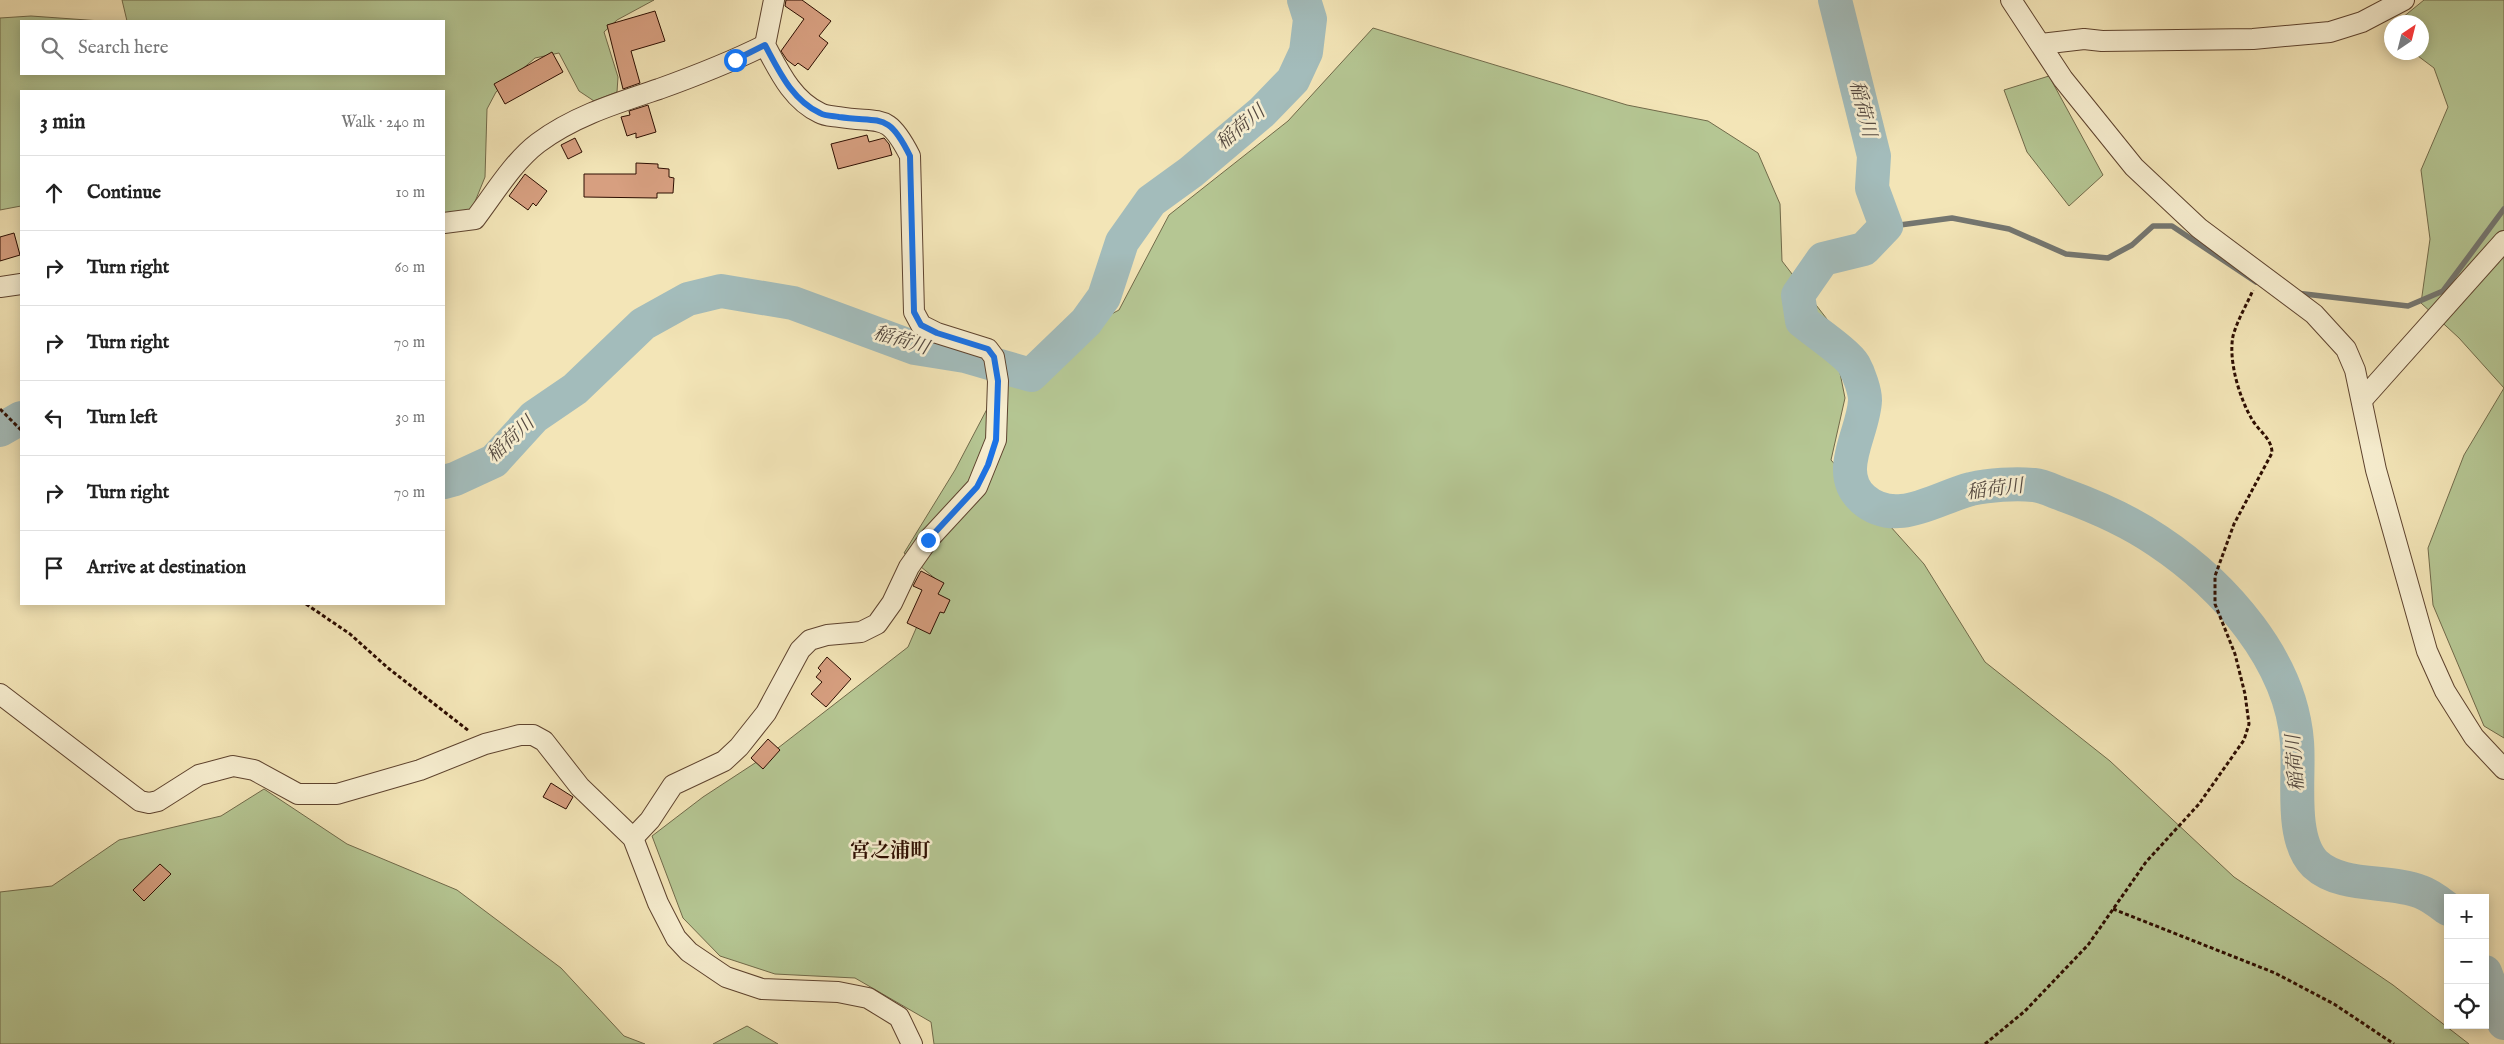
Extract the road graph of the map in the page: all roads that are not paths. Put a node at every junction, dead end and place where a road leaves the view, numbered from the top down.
1 (774, 0) edge
2 (2011, 0) edge
3 (2404, 0) edge
4 (2041, 44) junction
5 (765, 45) junction
6 (445, 222) edge
7 (2504, 241) edge
8 (20, 284) edge
9 (0, 287) edge
10 (2362, 400) junction
11 (0, 694) edge
12 (2504, 770) edge
13 (633, 838) junction
14 (912, 1044) edge

1 - 5 street
2 - 4 street
3 - 4 street
4 - 10 street
5 - 6 street
5 - 13 street
7 - 10 street
8 - 9 street
10 - 12 street
11 - 13 street
13 - 14 street

